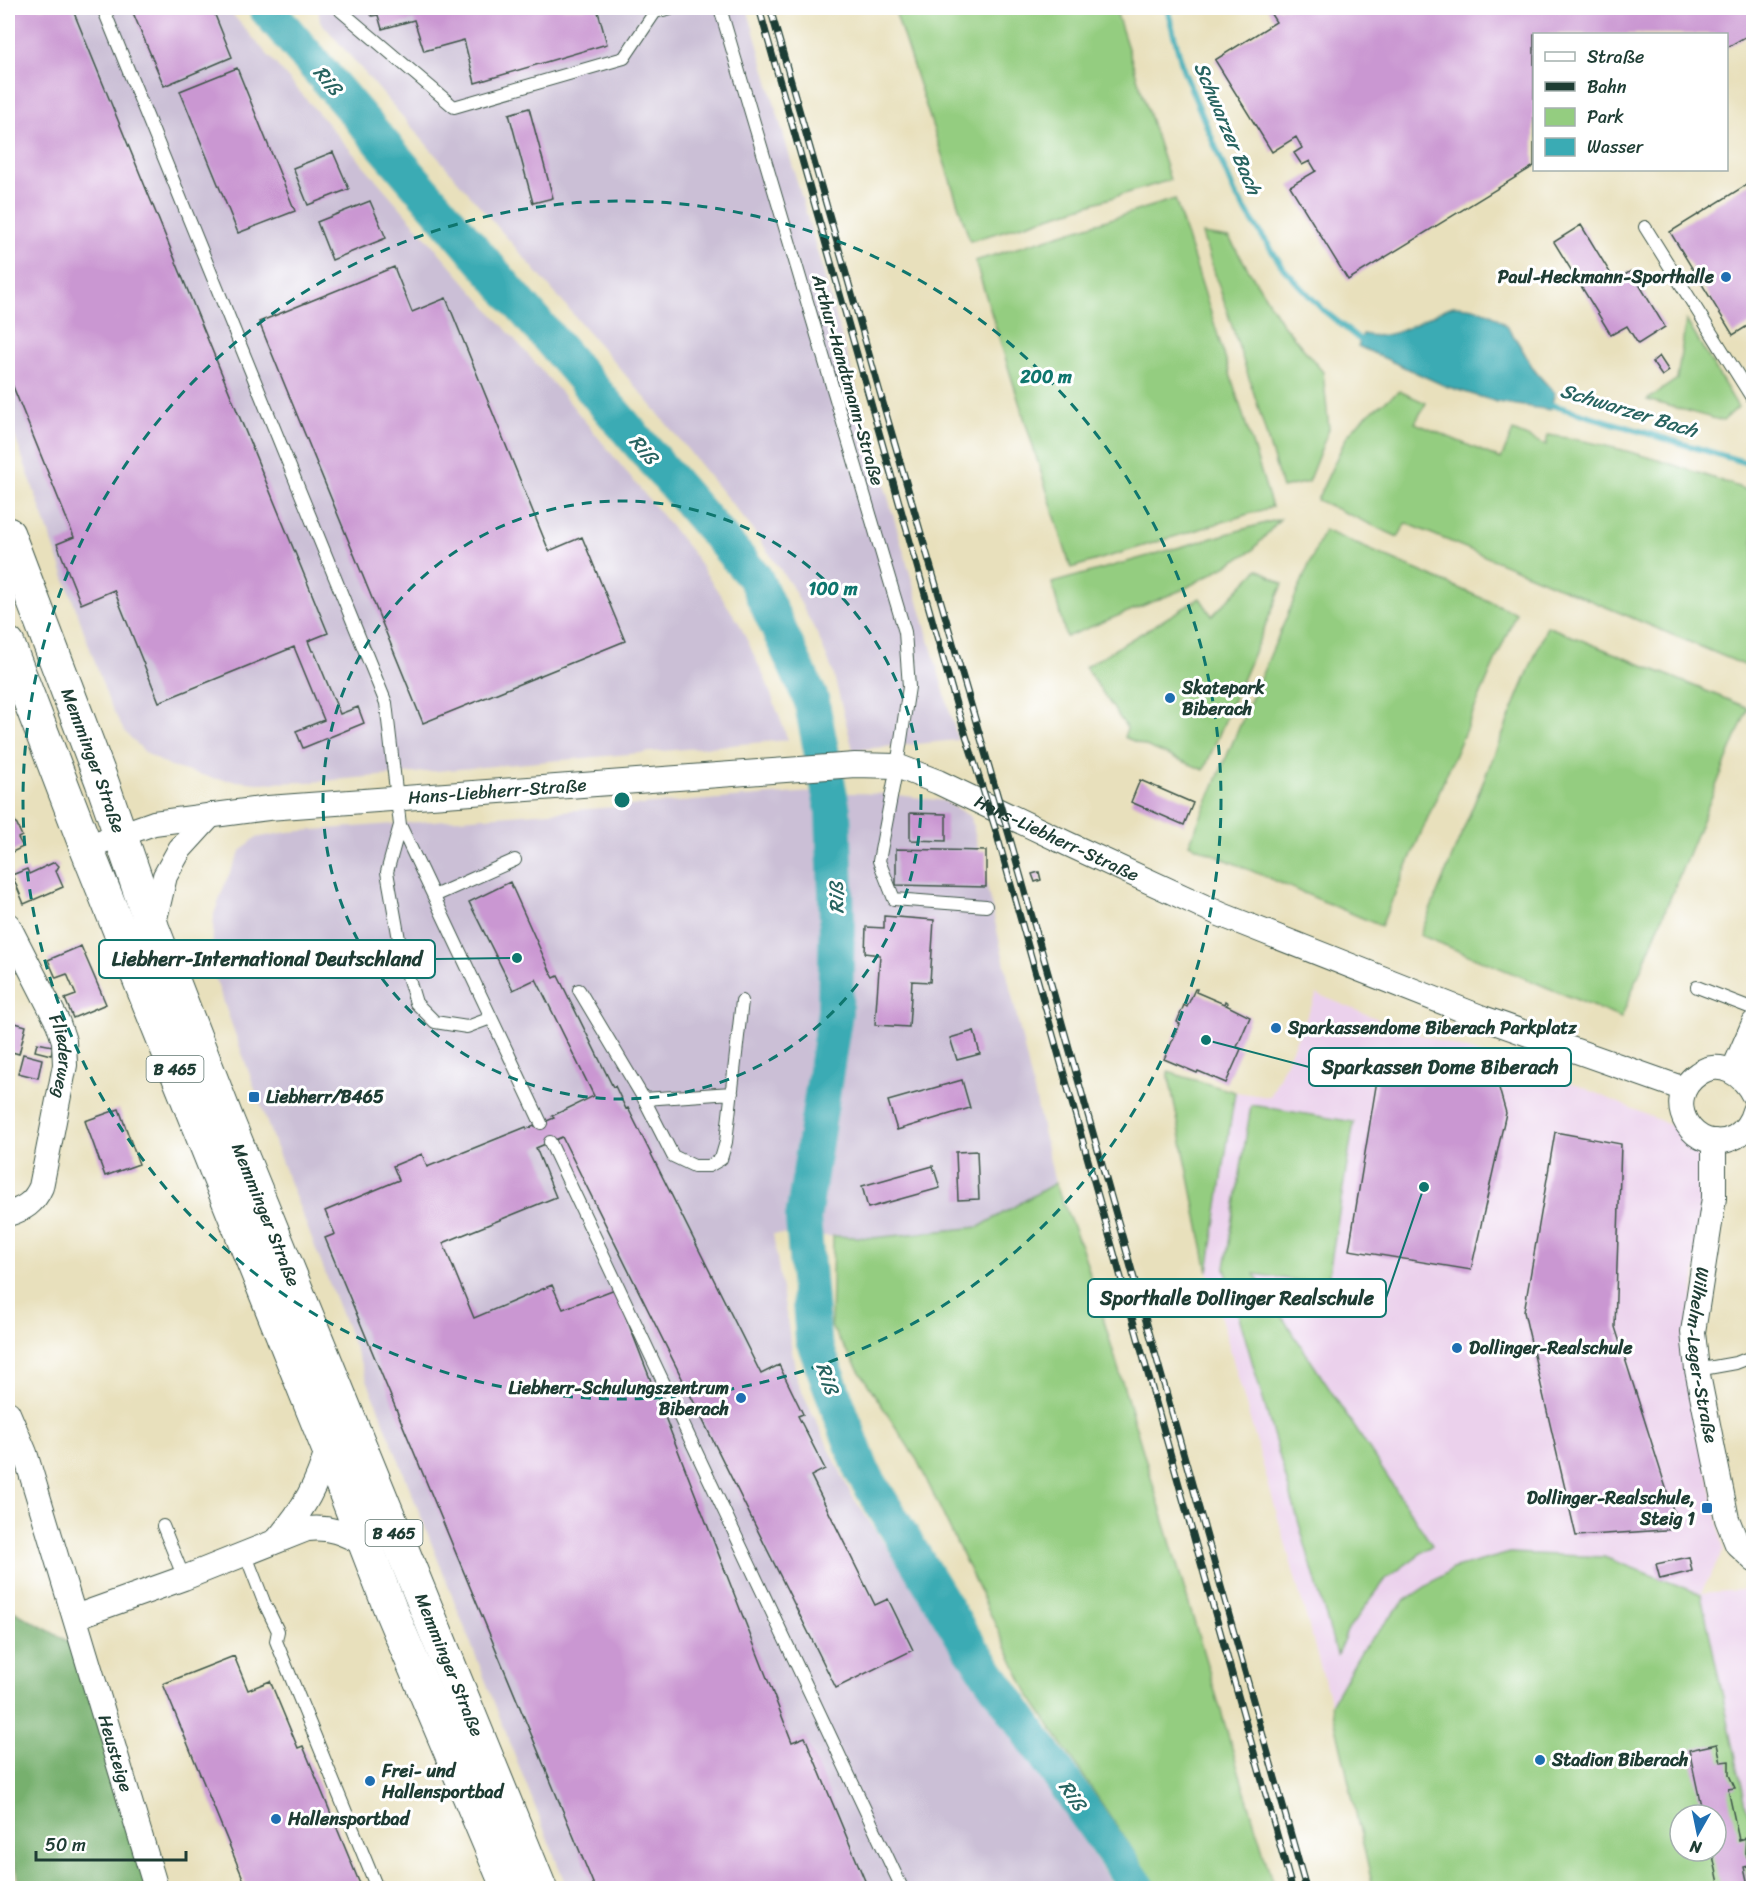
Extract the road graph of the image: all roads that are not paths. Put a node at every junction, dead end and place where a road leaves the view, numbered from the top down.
1 (103, 8) edge
2 (340, 8) edge
3 (671, 8) edge
4 (720, 8) edge
5 (1645, 227) dead end
6 (1754, 401) edge
7 (8, 534) edge
8 (8, 644) edge
9 (897, 766) junction
10 (397, 799) junction
11 (211, 814) junction
12 (400, 825) junction
13 (120, 835) junction
14 (86, 847) junction
15 (514, 860) dead end
16 (434, 896) junction
17 (986, 906) dead end
18 (8, 925) edge
19 (153, 929) junction
20 (1697, 987) dead end
21 (579, 990) dead end
22 (742, 1001) dead end
23 (1754, 1009) edge
24 (491, 1018) junction
25 (1754, 1023) edge
26 (1732, 1071) junction
27 (1684, 1089) junction
28 (732, 1093) junction
29 (644, 1099) junction
30 (1753, 1111) edge
31 (541, 1123) dead end
32 (1714, 1141) junction
33 (550, 1142) dead end
34 (8, 1214) edge
35 (1754, 1356) edge
36 (1697, 1370) junction
37 (8, 1413) edge
38 (328, 1448) junction
39 (163, 1526) dead end
40 (278, 1539) junction
41 (367, 1545) junction
42 (245, 1553) junction
43 (1754, 1560) edge
44 (184, 1578) junction
45 (75, 1617) junction
46 (156, 1888) edge
47 (377, 1888) edge
48 (508, 1888) edge
49 (540, 1888) edge
50 (902, 1888) edge

1 - 10 lane, Hans-Liebherr-Straße
2 - 3 lane
4 - 9 lane, Arthur-Handtmann-Straße
5 - 6 lane
7 - 13 main road, Memminger Straße / B 465
8 - 14 main road, Memminger Straße / B 465
9 - 10 street, Hans-Liebherr-Straße
9 - 17 lane, Arthur-Handtmann-Straße
9 - 27 street, Hans-Liebherr-Straße
10 - 11 street, Hans-Liebherr-Straße
10 - 12 lane, Hans-Liebherr-Straße
11 - 13 street, Hans-Liebherr-Straße
11 - 19 street
12 - 16 lane, Hans-Liebherr-Straße
12 - 24 lane
13 - 14 street, Hans-Liebherr-Straße
13 - 19 main road, Memminger Straße / B 465
14 - 38 main road, Memminger Straße / B 465
15 - 16 lane
16 - 24 lane, Hans-Liebherr-Straße
18 - 34 street, Fliederweg
19 - 49 main road, Memminger Straße / B 465
20 - 23 lane
21 - 29 lane
22 - 28 lane
24 - 31 lane, Hans-Liebherr-Straße
25 - 26 street
26 - 27 street
26 - 30 street
27 - 32 street
28 - 29 lane
28 - 29 lane
30 - 32 street
32 - 36 street, Wilhelm-Leger-Straße
33 - 50 lane
35 - 36 lane
36 - 43 street, Wilhelm-Leger-Straße
37 - 45 street, Heusteige
38 - 40 street
38 - 41 main road, Memminger Straße / B 465
39 - 44 lane
40 - 41 street
40 - 42 street
41 - 48 main road, Memminger Straße / B 465
42 - 44 street
42 - 47 lane
44 - 45 street
45 - 46 street, Heusteige

